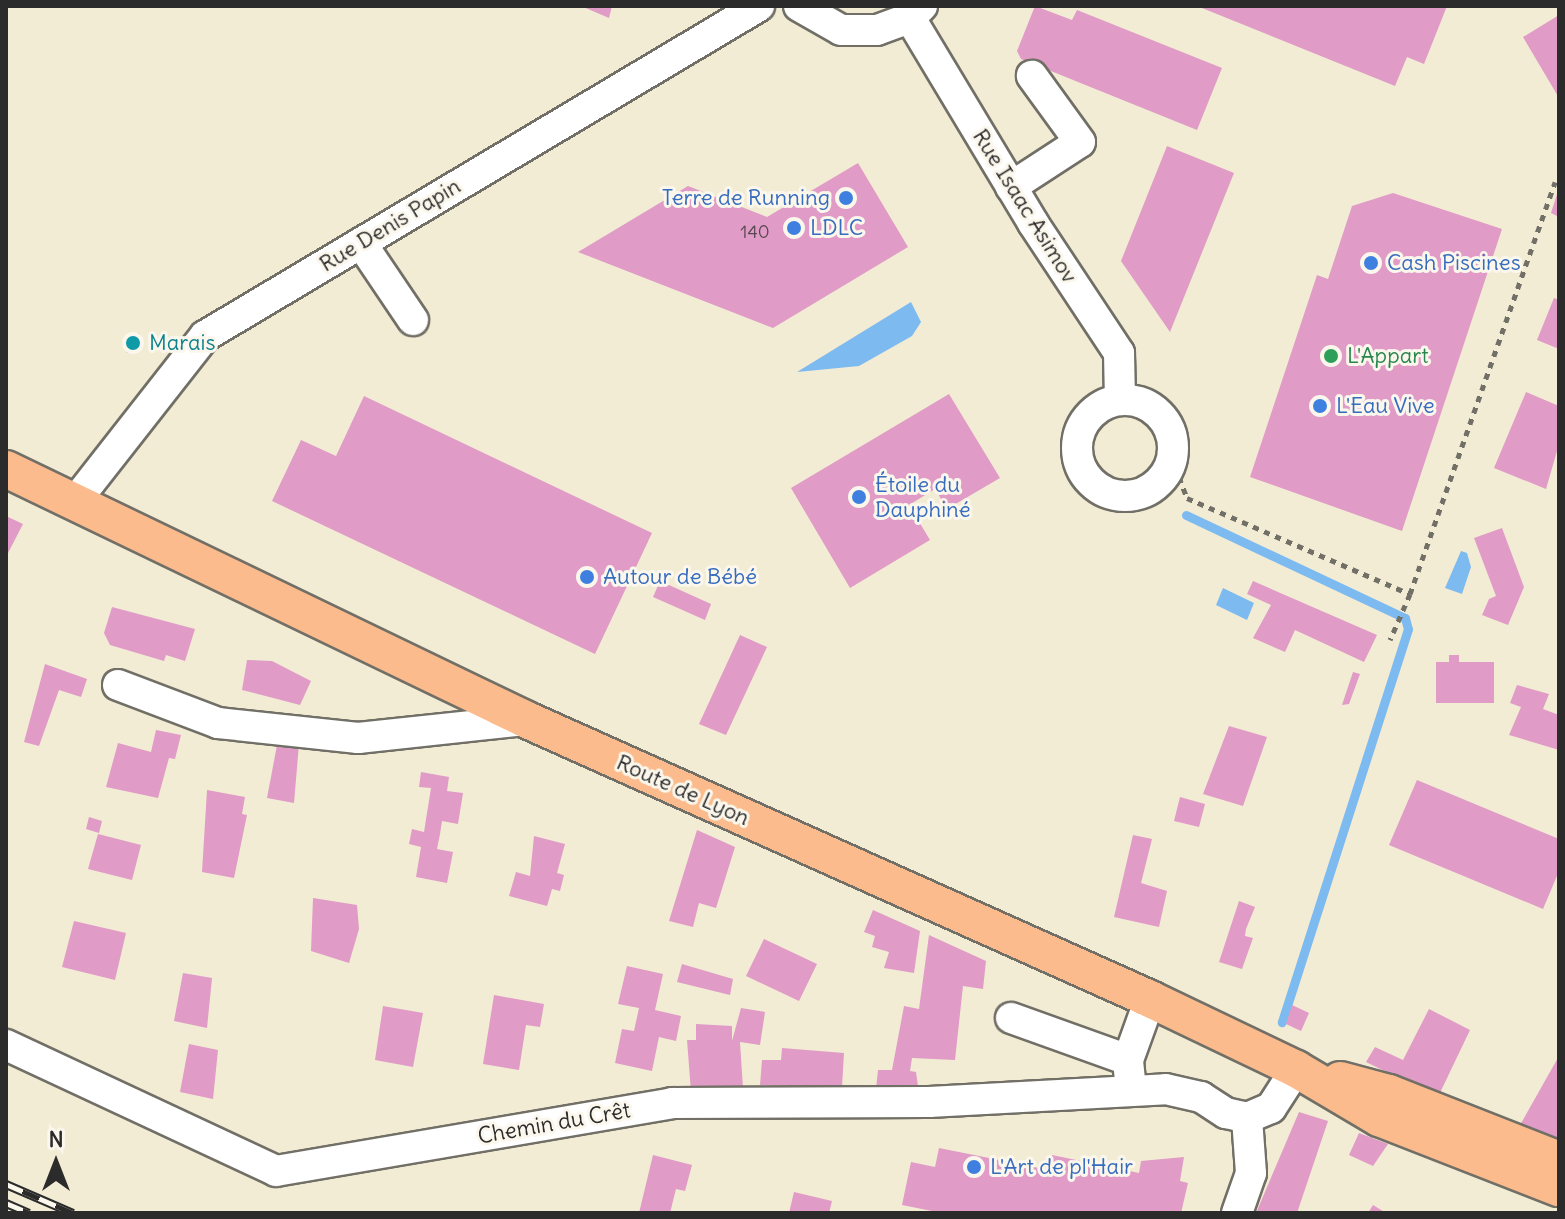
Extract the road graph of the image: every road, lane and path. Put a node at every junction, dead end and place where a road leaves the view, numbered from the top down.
1 (759, 6) edge
2 (799, 6) edge
3 (916, 12) edge
4 (1032, 76) dead end
5 (1555, 182) dead end
6 (1011, 187) junction
7 (361, 243) junction
8 (413, 320) dead end
9 (1120, 399) dead end
10 (6, 472) edge
11 (1179, 477) dead end
12 (74, 503) junction
13 (1410, 594) junction
14 (1390, 640) dead end
15 (118, 685) dead end
16 (527, 720) junction
17 (1150, 999) junction
18 (1011, 1018) dead end
19 (6, 1045) edge
20 (1128, 1060) junction
21 (1296, 1069) junction
22 (1131, 1090) junction
23 (1247, 1118) junction
24 (1559, 1160) edge
25 (1559, 1188) edge
26 (1237, 1213) edge

1 - 7 street, Rue Denis Papin
2 - 3 street
3 - 6 street, Rue Isaac Asimov
4 - 6 street
5 - 13 path
6 - 9 street, Rue Isaac Asimov
7 - 8 street
7 - 12 street, Rue Denis Papin
10 - 12 main road, Route de Lyon
11 - 13 path
12 - 16 main road, Route de Lyon
13 - 14 path
15 - 16 street
16 - 17 main road, Route de Lyon
17 - 20 street
17 - 21 main road, Route de Lyon
18 - 20 street
19 - 22 street, Chemin du Crêt
20 - 22 street
21 - 23 street
21 - 24 main road
21 - 25 main road
22 - 23 street, Chemin du Crêt
23 - 26 street

